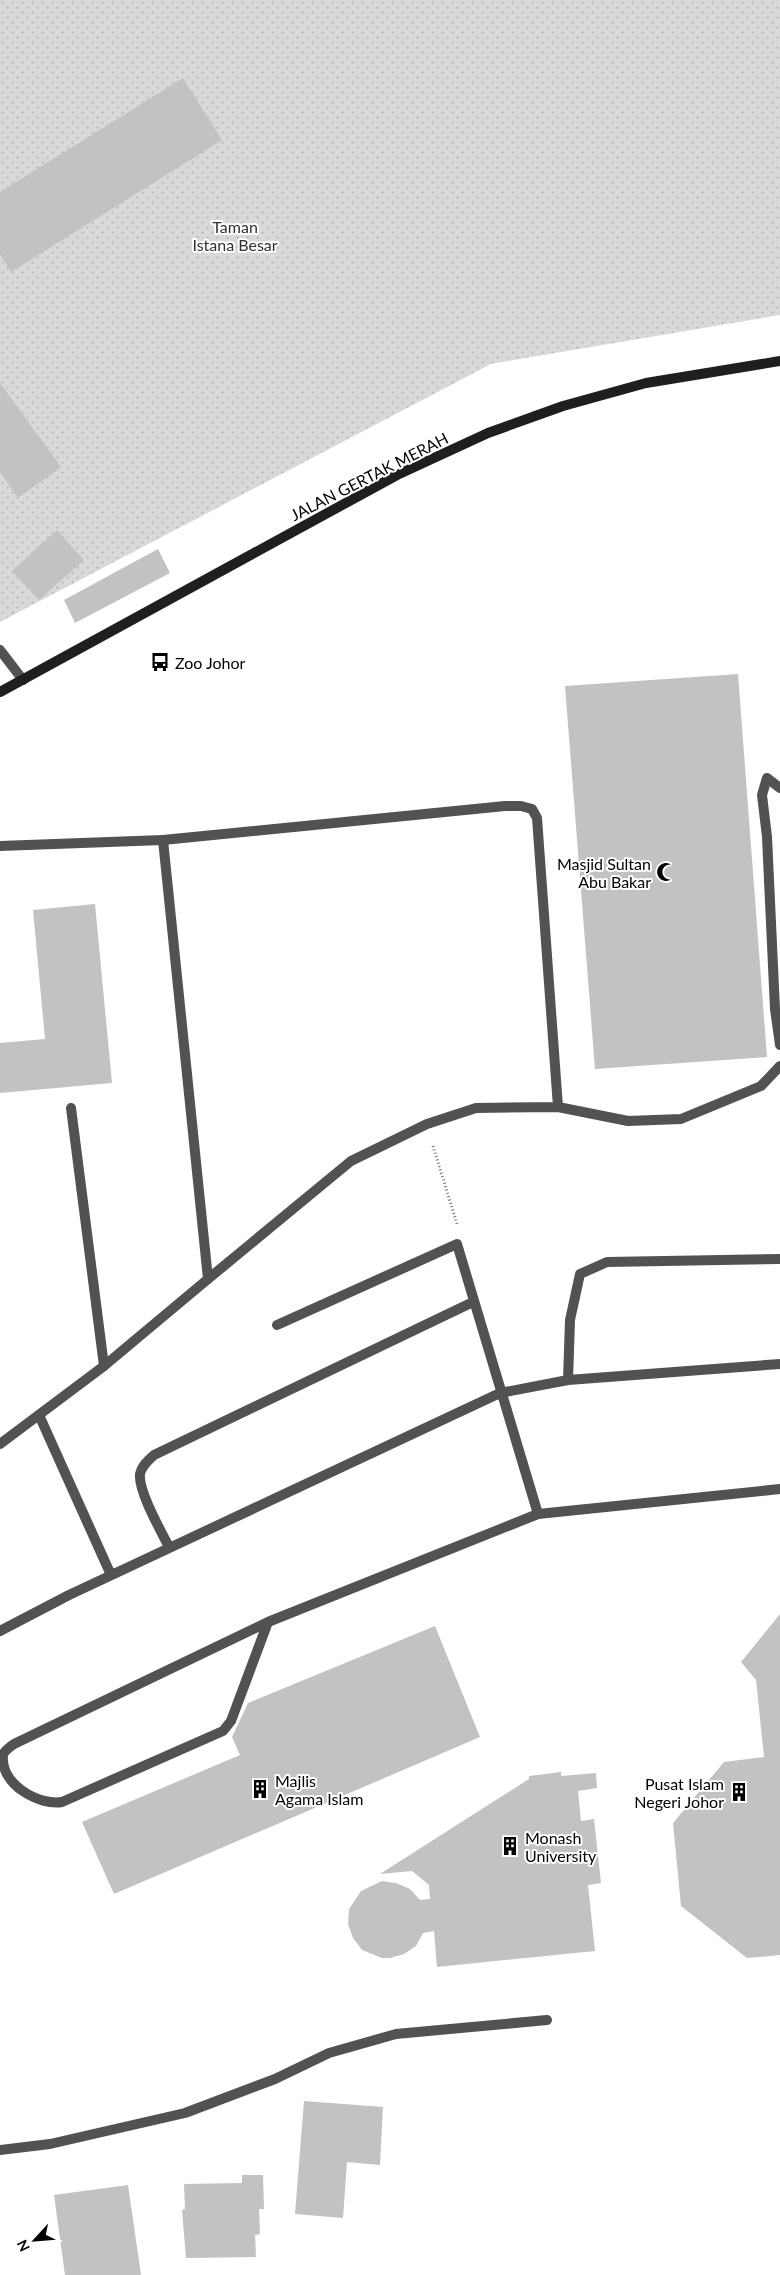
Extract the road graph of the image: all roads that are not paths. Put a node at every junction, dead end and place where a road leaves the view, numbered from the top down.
1 (780, 361) edge
2 (0, 650) edge
3 (23, 680) junction
4 (0, 692) edge
5 (780, 788) edge
6 (163, 840) junction
7 (0, 846) edge
8 (780, 1045) edge
9 (780, 1066) edge
10 (558, 1106) junction
11 (71, 1108) dead end
12 (780, 1259) edge
13 (208, 1279) junction
14 (473, 1302) junction
15 (277, 1325) dead end
16 (780, 1364) edge
17 (104, 1366) junction
18 (568, 1380) junction
19 (500, 1393) junction
20 (39, 1414) junction
21 (0, 1444) edge
22 (780, 1489) edge
23 (538, 1514) junction
24 (169, 1547) junction
25 (111, 1575) junction
26 (268, 1622) junction
27 (0, 1631) edge
28 (547, 2020) dead end
29 (0, 2150) edge

1 - 3 main road, JALAN GERTAK MERAH
2 - 3 street
3 - 4 main road, JALAN GERTAK MERAH
5 - 8 street
6 - 7 street
6 - 10 street
6 - 13 street
9 - 10 street
10 - 13 street
11 - 17 street
12 - 18 street
13 - 17 street
14 - 15 street
14 - 19 street
14 - 24 street
16 - 18 street
17 - 20 street
18 - 19 street
19 - 23 street
19 - 24 street
20 - 21 street
20 - 25 street
22 - 23 street
23 - 26 street
24 - 25 street
25 - 27 street
26 - 26 street
28 - 29 street

